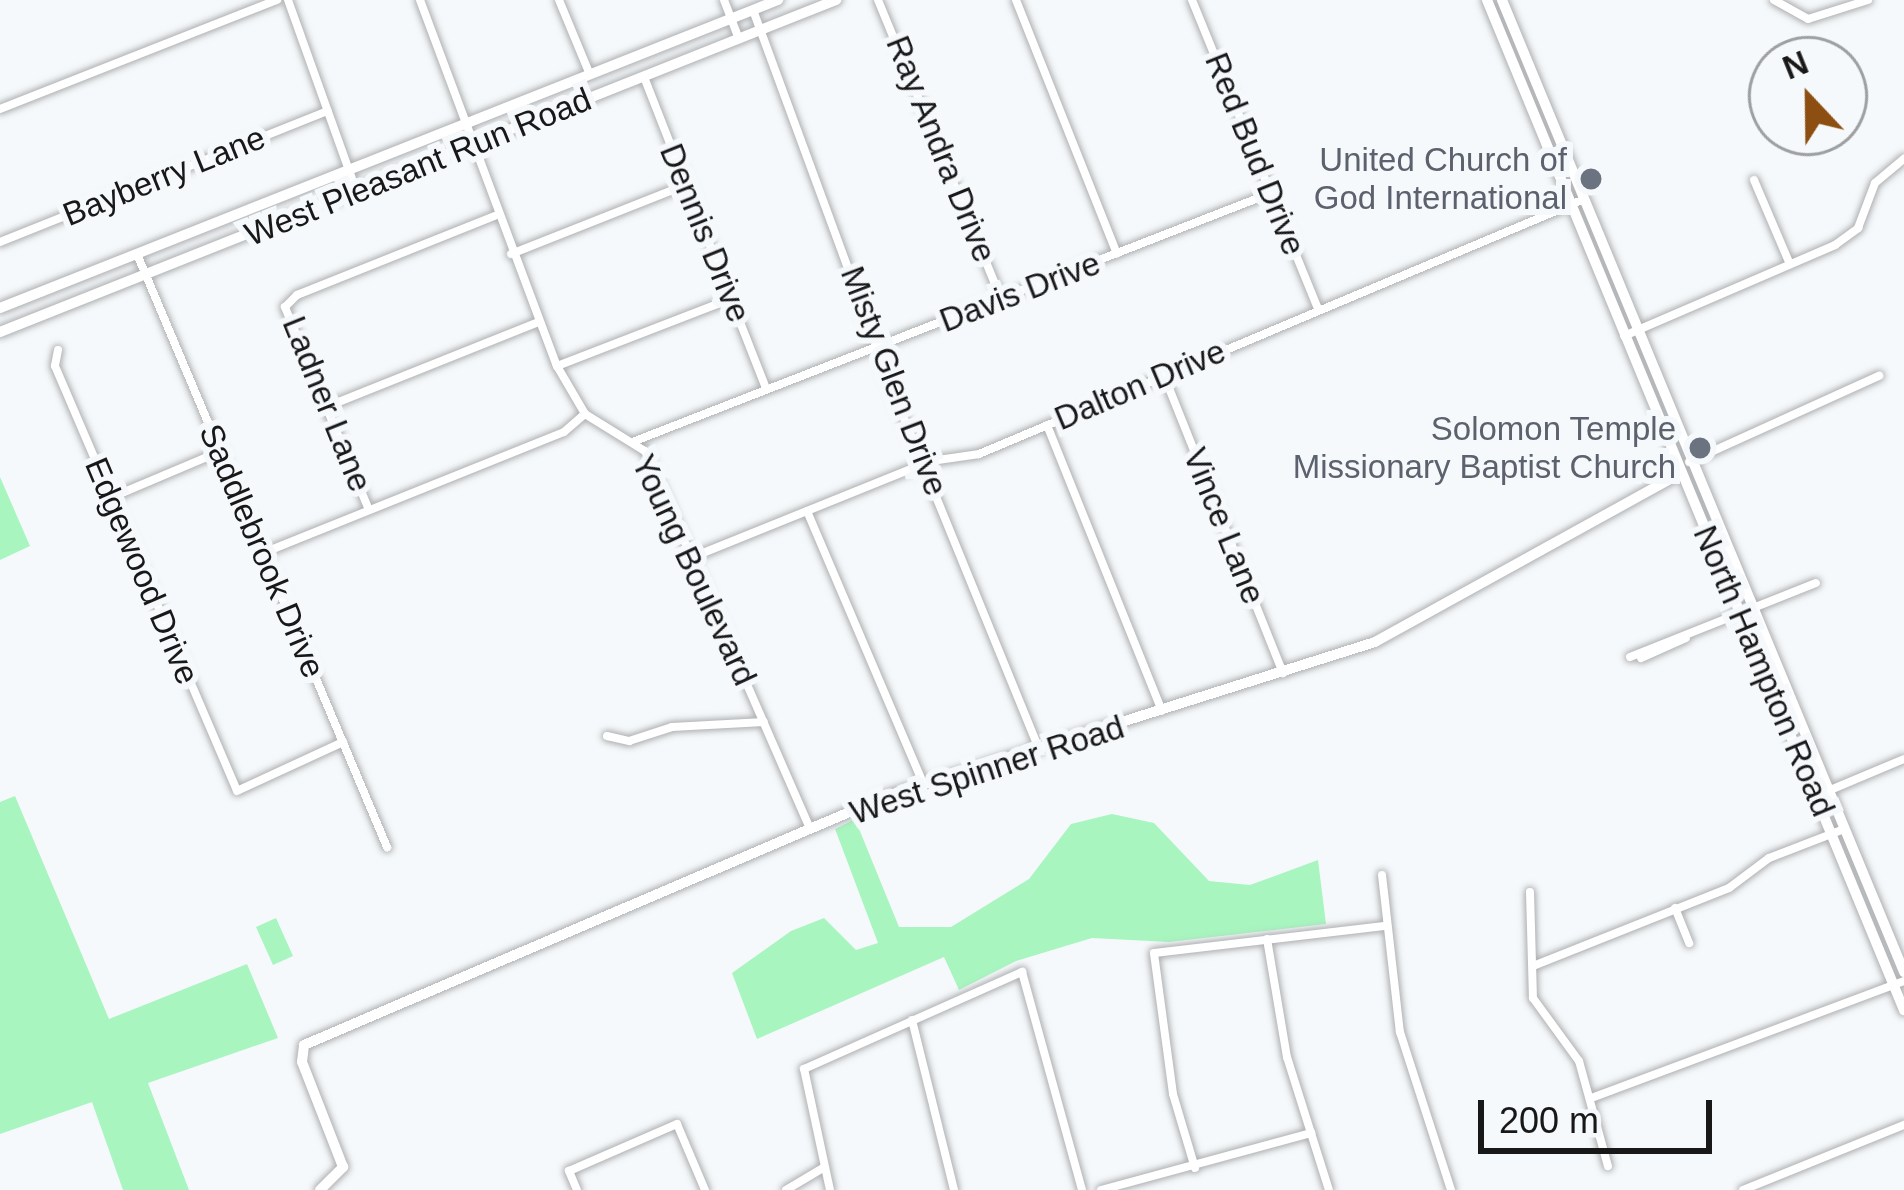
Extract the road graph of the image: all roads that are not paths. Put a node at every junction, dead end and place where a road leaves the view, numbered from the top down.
1 (278, 0) edge
2 (288, 0) edge
3 (420, 0) edge
4 (559, 0) edge
5 (724, 0) edge
6 (778, 0) edge
7 (836, 0) edge
8 (878, 0) edge
9 (1016, 0) edge
10 (1192, 0) edge
11 (1486, 0) edge
12 (1502, 0) edge
13 (1774, 0) edge
14 (1868, 0) edge
15 (753, 10) junction
16 (731, 19) junction
17 (761, 30) junction
18 (739, 39) junction
19 (590, 75) junction
20 (644, 77) junction
21 (0, 110) edge
22 (328, 111) junction
23 (471, 122) junction
24 (476, 144) junction
25 (1904, 159) edge
26 (350, 170) junction
27 (1754, 181) dead end
28 (685, 185) junction
29 (357, 191) junction
30 (1270, 193) junction
31 (1582, 200) junction
32 (1570, 205) junction
33 (494, 216) junction
34 (0, 242) edge
35 (137, 254) junction
36 (511, 254) junction
37 (1117, 254) junction
38 (1789, 262) junction
39 (145, 275) junction
40 (731, 298) junction
41 (1000, 299) junction
42 (0, 308) edge
43 (1318, 308) junction
44 (539, 322) junction
45 (1637, 330) junction
46 (0, 332) edge
47 (1624, 336) junction
48 (878, 346) junction
49 (58, 350) dead end
50 (557, 366) junction
51 (1879, 376) dead end
52 (1166, 378) junction
53 (766, 389) junction
54 (326, 407) junction
55 (585, 413) junction
56 (1047, 425) junction
57 (634, 441) junction
58 (221, 451) junction
59 (1690, 460) junction
60 (924, 465) junction
61 (1681, 473) junction
62 (110, 498) junction
63 (369, 510) junction
64 (807, 511) junction
65 (263, 553) junction
66 (693, 557) junction
67 (1816, 583) dead end
68 (1743, 586) junction
69 (1730, 592) junction
70 (1753, 608) junction
71 (1740, 614) junction
72 (1631, 659) dead end
73 (1283, 674) junction
74 (1162, 713) junction
75 (764, 722) junction
76 (607, 736) dead end
77 (343, 742) junction
78 (1039, 750) junction
79 (1904, 759) edge
80 (924, 785) junction
81 (1822, 794) junction
82 (811, 830) junction
83 (1838, 832) junction
84 (388, 848) dead end
85 (1382, 875) dead end
86 (1530, 892) dead end
87 (1675, 908) junction
88 (1384, 926) junction
89 (1267, 939) junction
90 (1689, 943) dead end
91 (1533, 966) junction
92 (1900, 978) edge
93 (1904, 1010) edge
94 (912, 1020) junction
95 (1594, 1097) junction
96 (1904, 1124) edge
97 (1311, 1133) junction
98 (1608, 1166) dead end
99 (823, 1168) junction
100 (1195, 1168) junction
101 (1778, 1175) junction
102 (320, 1190) edge
103 (577, 1190) edge
104 (705, 1190) edge
105 (786, 1190) edge
106 (830, 1190) edge
107 (954, 1190) edge
108 (1082, 1190) edge
109 (1101, 1190) edge
110 (1329, 1190) edge
111 (1450, 1190) edge
112 (1743, 1190) edge
113 (1784, 1190) edge

1 - 21 street
2 - 22 street
3 - 23 street, Young Boulevard
4 - 19 street
5 - 16 street
6 - 15 main road, West Pleasant Run Road
7 - 17 main road, West Pleasant Run Road
8 - 41 street, Ray Andra Drive
9 - 37 street
10 - 30 street, Red Bud Drive
11 - 32 main road, North Hampton Road
12 - 31 main road, North Hampton Road
13 - 14 street
15 - 16 main road, West Pleasant Run Road
15 - 17 street, Misty Glen Drive
16 - 18 street
16 - 19 main road, West Pleasant Run Road
17 - 18 main road, West Pleasant Run Road
17 - 48 street, Misty Glen Drive
18 - 20 main road, West Pleasant Run Road
19 - 23 main road, West Pleasant Run Road
20 - 24 main road, West Pleasant Run Road
20 - 28 street, Dennis Drive
22 - 26 street
22 - 34 street, Bayberry Lane
23 - 24 street, Young Boulevard
23 - 26 main road, West Pleasant Run Road
24 - 29 main road, West Pleasant Run Road
24 - 33 street, Young Boulevard
25 - 38 street
26 - 29 street
26 - 35 main road, West Pleasant Run Road
27 - 38 street
28 - 36 street
28 - 40 street, Dennis Drive
29 - 39 main road, West Pleasant Run Road
30 - 37 street, Davis Drive
30 - 43 street, Red Bud Drive
31 - 32 street, Dalton Drive
31 - 45 main road, North Hampton Road
32 - 43 street, Dalton Drive
32 - 47 main road, North Hampton Road
33 - 36 street, Young Boulevard
33 - 54 street, Ladner Lane
35 - 39 street, Saddlebrook Drive
35 - 42 main road, West Pleasant Run Road
36 - 44 street, Young Boulevard
37 - 41 street, Davis Drive
38 - 45 street
39 - 46 main road, West Pleasant Run Road
39 - 58 street, Saddlebrook Drive
40 - 50 street
40 - 53 street, Dennis Drive
41 - 48 street, Davis Drive
43 - 52 street, Dalton Drive
44 - 50 street, Young Boulevard
44 - 54 street
45 - 47 street
45 - 59 main road, North Hampton Road
47 - 61 main road, North Hampton Road
48 - 53 street, Davis Drive
48 - 60 street, Misty Glen Drive
49 - 62 street, Edgewood Drive
50 - 55 street, Young Boulevard
51 - 59 street
52 - 56 street, Dalton Drive
52 - 73 street, Vince Lane
53 - 57 street, Davis Drive
54 - 63 street, Ladner Lane
55 - 57 street, Young Boulevard
55 - 63 street
56 - 60 street, Dalton Drive
56 - 74 street
57 - 66 street, Young Boulevard
58 - 62 street
58 - 65 street, Saddlebrook Drive
59 - 61 street
59 - 68 main road, North Hampton Road
60 - 64 street, Dalton Drive
60 - 78 street, Misty Glen Drive
61 - 69 main road, North Hampton Road
61 - 73 main road, West Spinner Road
62 - 77 street, Edgewood Drive
63 - 65 street
64 - 66 street, Dalton Drive
64 - 80 street
65 - 77 street, Saddlebrook Drive
66 - 75 street, Young Boulevard
67 - 70 street
68 - 69 main road
68 - 70 main road, North Hampton Road
69 - 71 main road, North Hampton Road
70 - 71 street
70 - 81 main road, North Hampton Road
71 - 72 street
71 - 81 main road, North Hampton Road
73 - 74 main road, West Spinner Road
74 - 78 main road, West Spinner Road
75 - 76 street
75 - 82 street, Young Boulevard
77 - 84 street, Saddlebrook Drive
78 - 80 main road, West Spinner Road
79 - 81 street
80 - 82 main road, West Spinner Road
81 - 83 main road, North Hampton Road
82 - 102 main road, West Spinner Road
83 - 87 street
83 - 92 main road, North Hampton Road
85 - 88 street
86 - 91 street
87 - 90 street
87 - 91 street
88 - 89 street
88 - 111 street
89 - 97 street
89 - 100 street
91 - 95 street
92 - 93 main road, North Hampton Road
92 - 95 street
94 - 99 street
94 - 107 street
94 - 108 street
95 - 98 street
96 - 101 street
97 - 100 street
97 - 110 street
99 - 105 street
99 - 106 street
100 - 109 street
101 - 112 street
101 - 113 street
103 - 104 street

